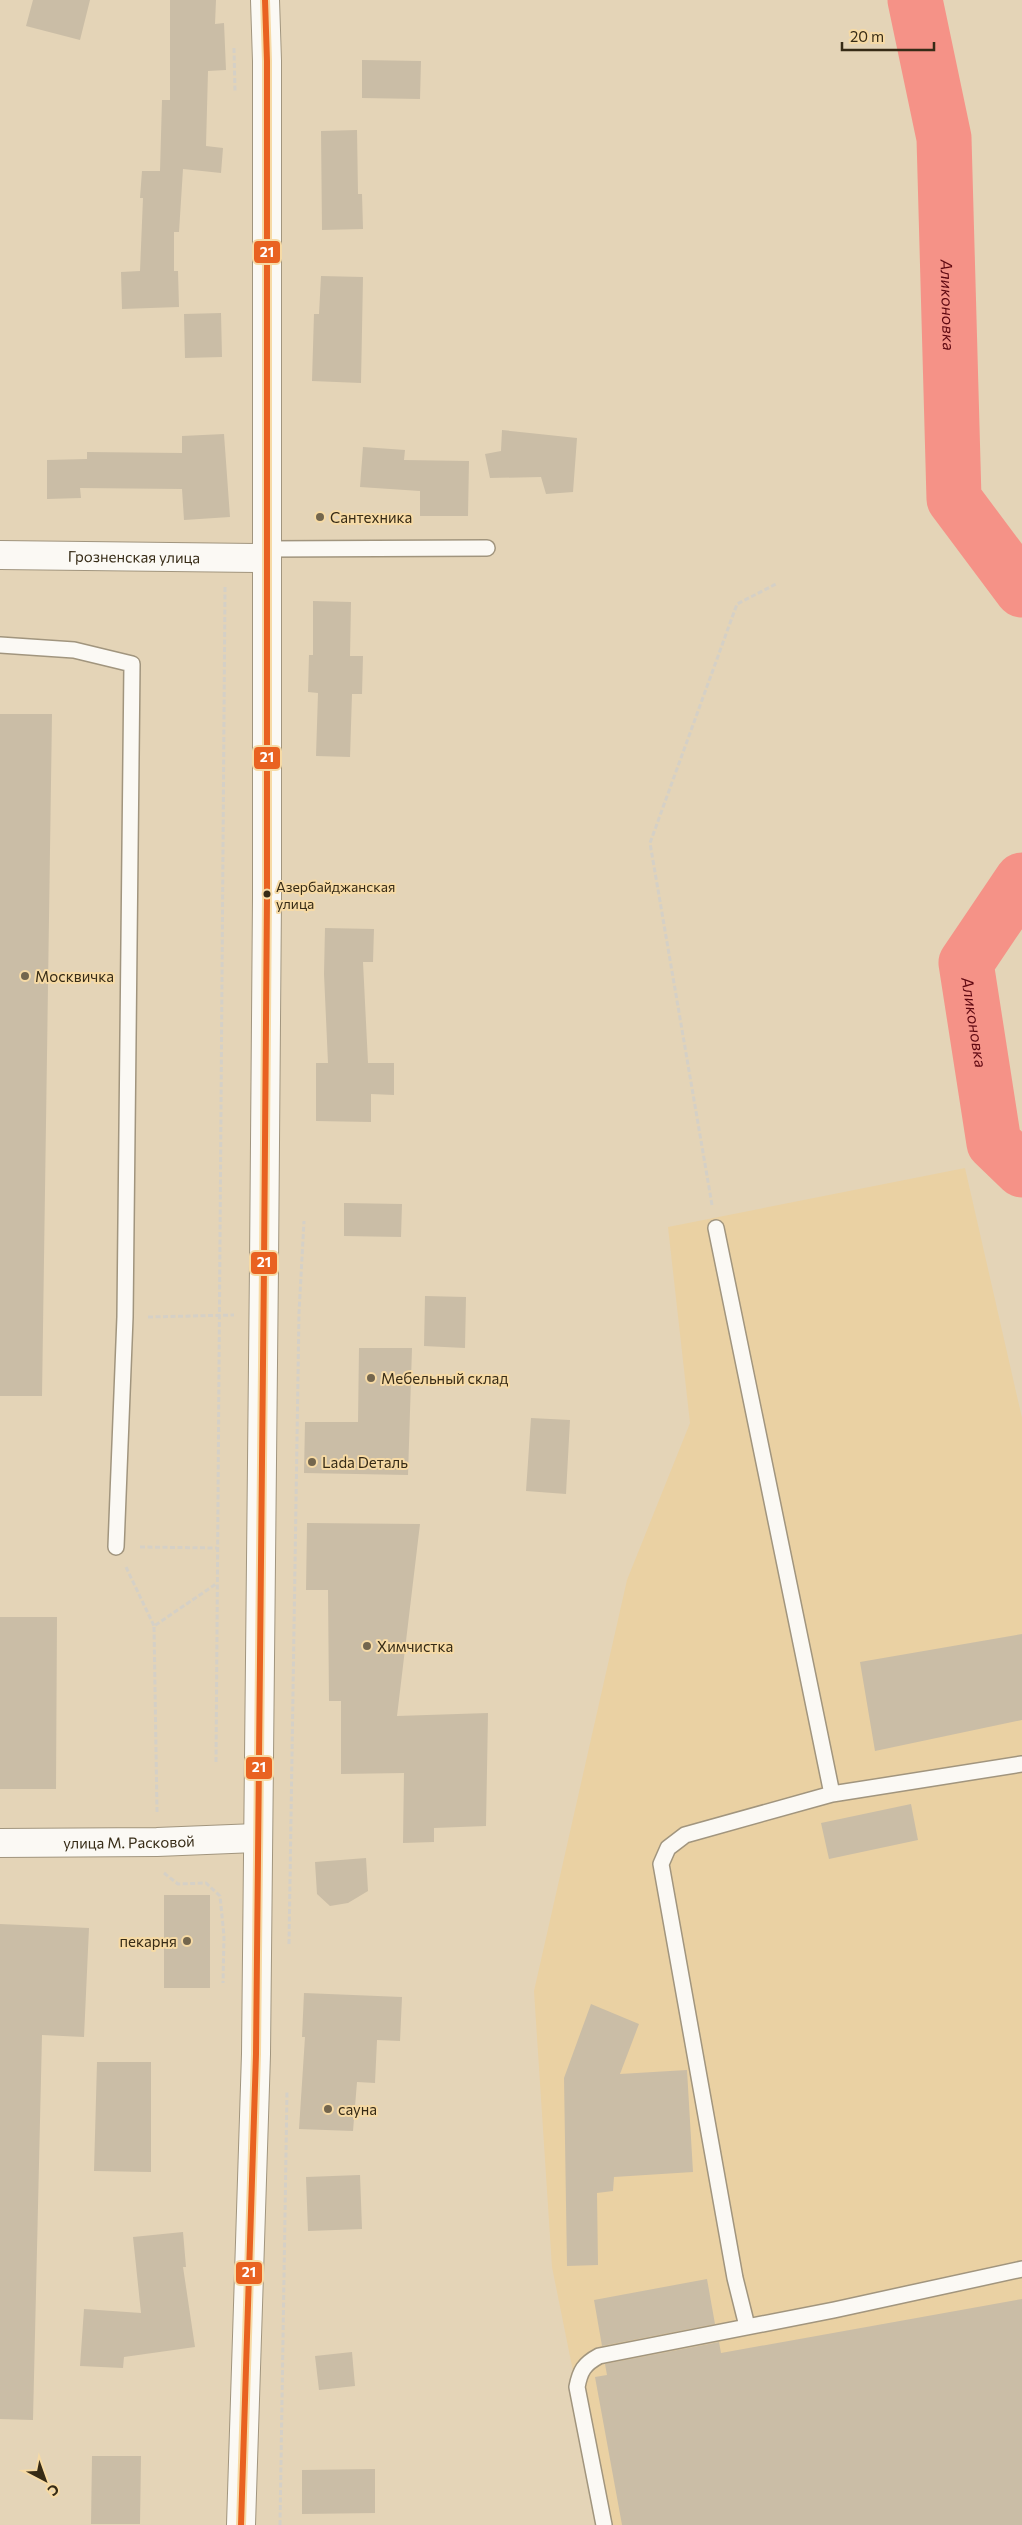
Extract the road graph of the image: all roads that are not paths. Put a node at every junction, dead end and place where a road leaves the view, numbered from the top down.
1 (265, 0) edge
2 (487, 548) dead end
3 (266, 553) junction
4 (0, 555) edge
5 (0, 645) edge
6 (716, 1228) road end
7 (116, 1547) road end
8 (1022, 1764) edge
9 (832, 1794) junction
10 (257, 1838) junction
11 (0, 1843) edge
12 (1022, 2269) edge
13 (747, 2326) junction
14 (242, 2525) edge
15 (604, 2525) edge

1 - 3 main road
2 - 3 lane
3 - 4 main road, Грозненская улица
3 - 10 main road
5 - 7 lane
6 - 9 lane
8 - 9 lane
9 - 13 lane
10 - 11 main road, улица М. Расковой
10 - 14 main road
12 - 13 lane
13 - 15 lane

